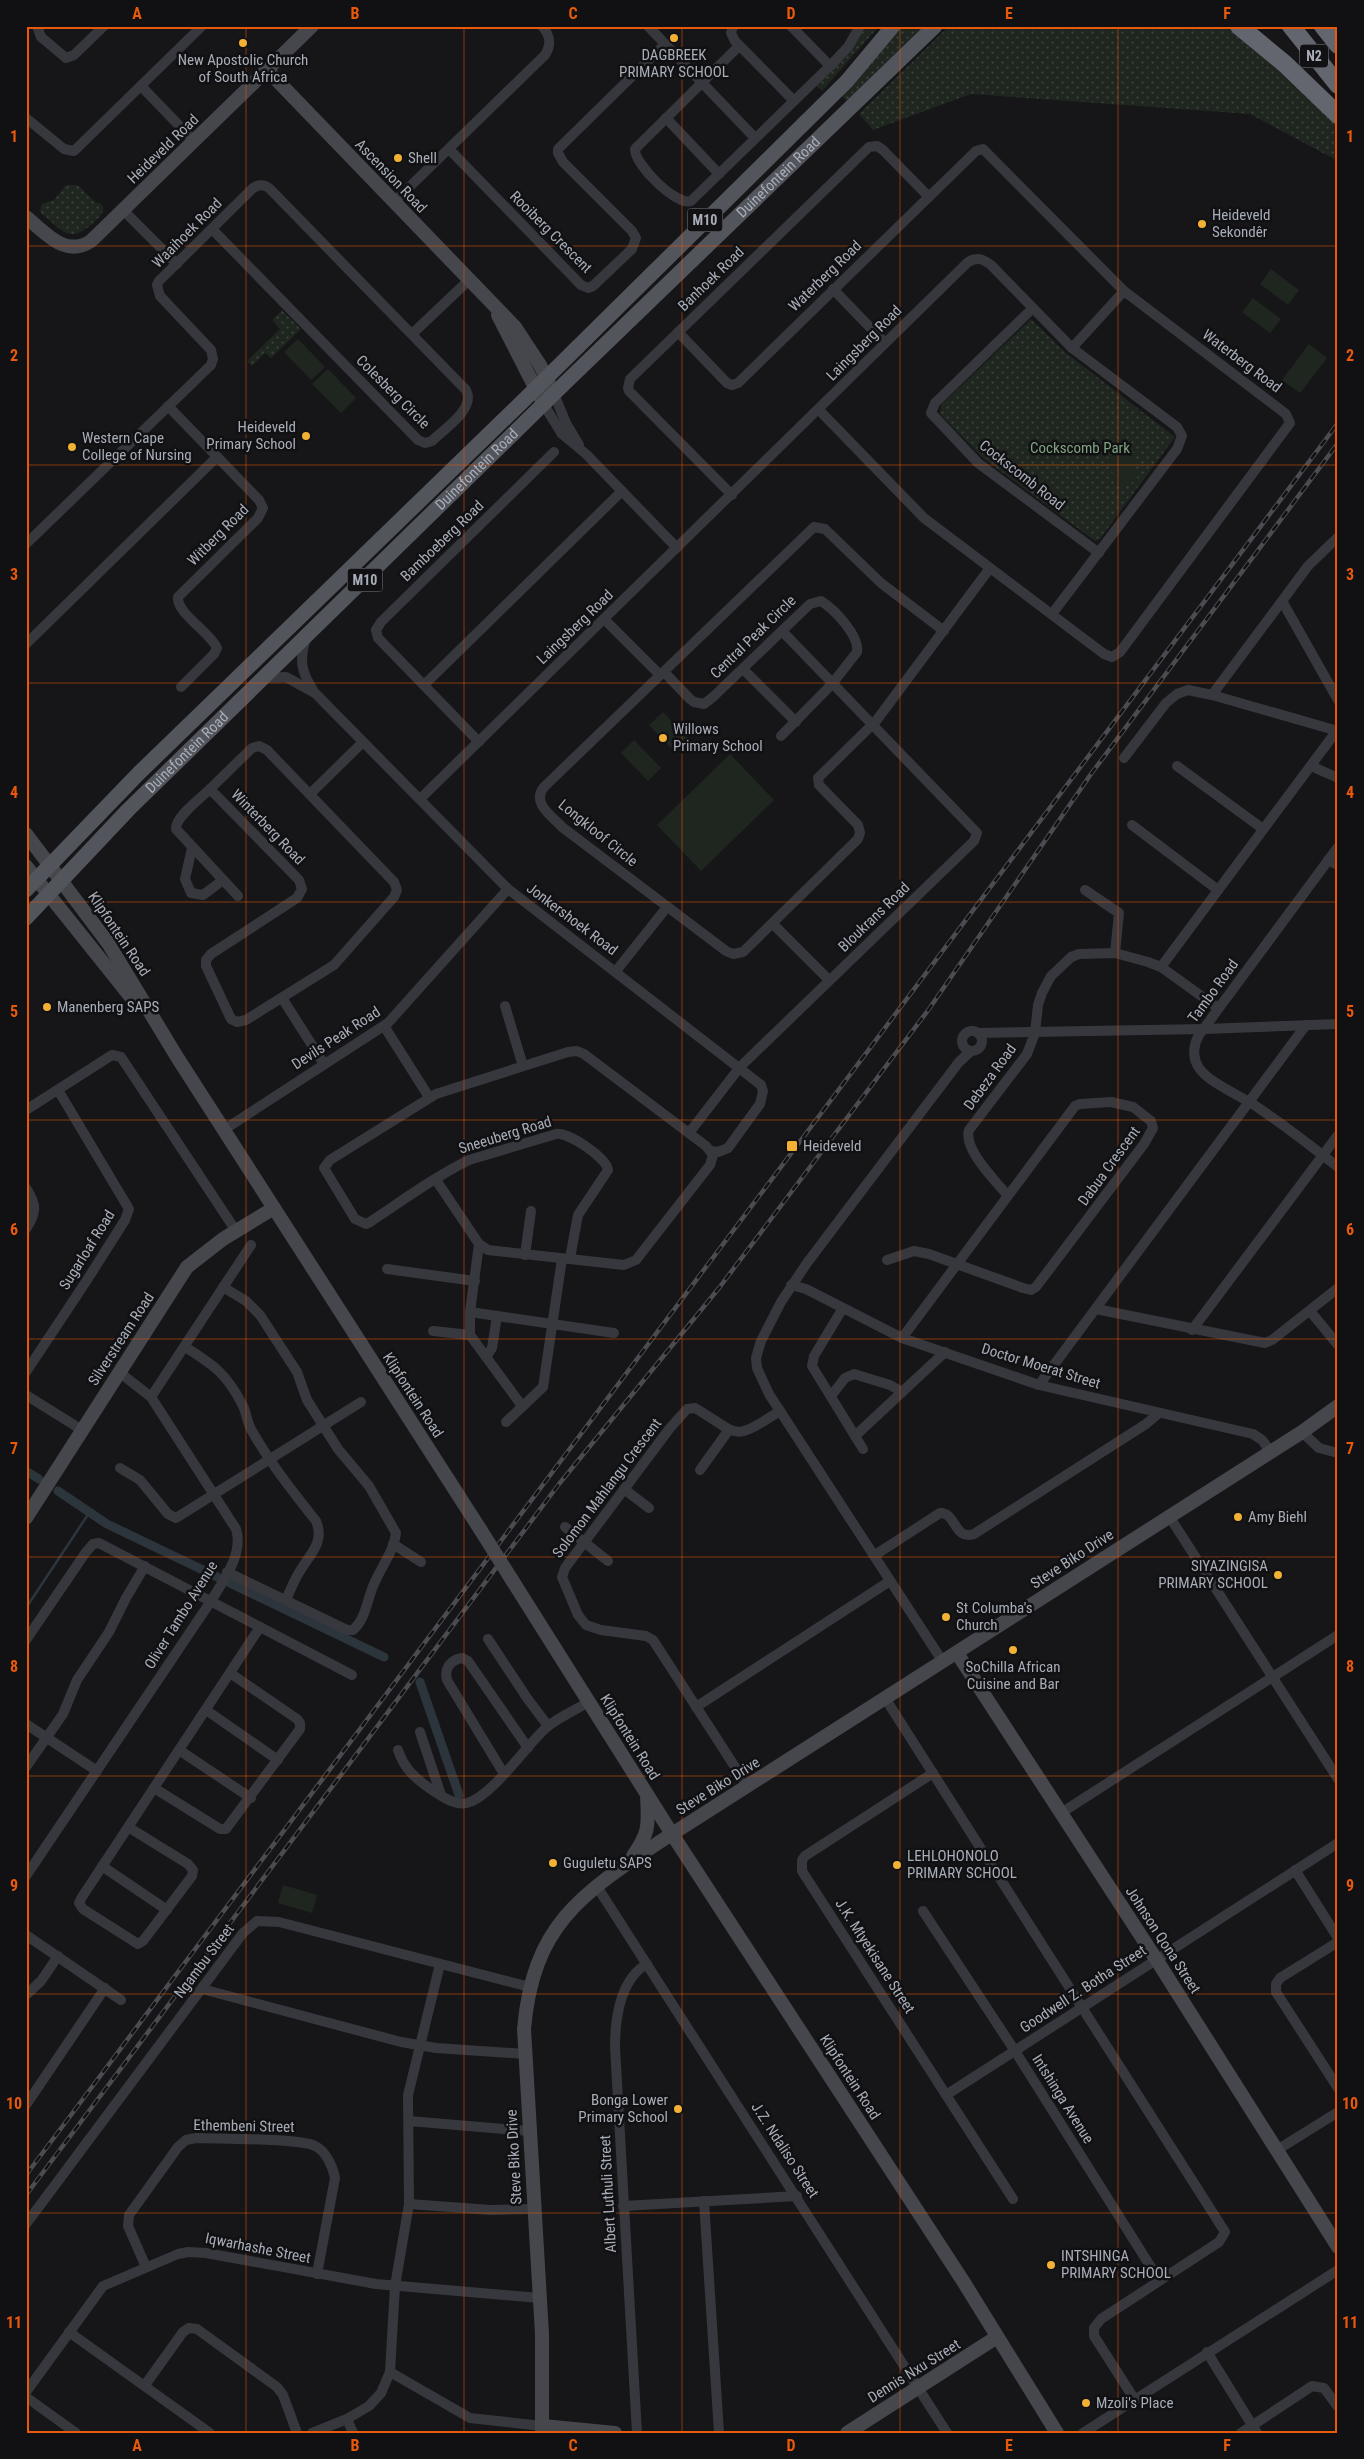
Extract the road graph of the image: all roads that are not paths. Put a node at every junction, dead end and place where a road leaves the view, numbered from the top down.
1 (37, 26) edge
2 (104, 26) edge
3 (202, 26) edge
4 (312, 26) edge
5 (542, 26) edge
6 (648, 26) edge
7 (732, 26) edge
8 (791, 26) edge
9 (860, 26) edge
10 (893, 26) edge
11 (935, 26) edge
12 (1239, 26) edge
13 (1291, 26) edge
14 (1323, 26) edge
15 (665, 44) junction
16 (1338, 45) edge
17 (739, 46) junction
18 (830, 66) junction
19 (267, 70) junction
20 (701, 83) junction
21 (142, 86) junction
22 (1338, 86) edge
23 (794, 101) junction
24 (1338, 115) edge
25 (26, 118) edge
26 (666, 118) junction
27 (755, 138) junction
28 (194, 141) junction
29 (449, 149) junction
30 (719, 174) junction
31 (261, 185) joint
32 (928, 197) junction
33 (394, 202) junction
34 (123, 210) junction
35 (26, 217) edge
36 (212, 229) junction
37 (177, 264) junction
38 (469, 280) junction
39 (833, 289) junction
40 (1124, 291) junction
41 (492, 304) junction
42 (1032, 309) junction
43 (678, 332) junction
44 (412, 334) junction
45 (885, 343) junction
46 (1072, 348) junction
47 (546, 377) junction
48 (535, 389) junction
49 (549, 399) junction
50 (168, 406) junction
51 (818, 410) junction
52 (554, 452) dead end
53 (586, 454) junction
54 (217, 457) junction
55 (622, 491) junction
56 (732, 495) junction
57 (1338, 537) edge
58 (26, 544) edge
59 (678, 548) junction
60 (1099, 553) junction
61 (990, 568) junction
62 (1282, 601) junction
63 (1052, 614) junction
64 (604, 619) junction
65 (944, 630) junction
66 (782, 631) junction
67 (306, 637) junction
68 (26, 644) edge
69 (743, 668) junction
70 (662, 673) junction
71 (264, 678) junction
72 (832, 684) junction
73 (424, 685) junction
74 (181, 687) dead end
75 (315, 693) junction
76 (1212, 695) junction
77 (1338, 700) edge
78 (796, 722) junction
79 (873, 724) junction
80 (1338, 731) edge
81 (781, 736) dead end
82 (363, 742) junction
83 (479, 742) junction
84 (1124, 758) dead end
85 (1177, 766) dead end
86 (1311, 766) junction
87 (1338, 778) edge
88 (210, 789) junction
89 (310, 794) junction
90 (420, 799) junction
91 (1132, 825) dead end
92 (1263, 829) junction
93 (26, 834) edge
94 (1338, 847) edge
95 (192, 848) junction
96 (1328, 860) junction
97 (50, 864) junction
98 (1338, 865) edge
99 (26, 866) edge
100 (62, 880) junction
101 (222, 880) junction
102 (31, 884) edge
103 (508, 889) junction
104 (1085, 890) dead end
105 (1218, 890) junction
106 (49, 893) junction
107 (238, 896) dead end
108 (667, 907) junction
109 (26, 918) edge
110 (773, 924) junction
111 (1114, 953) junction
112 (1161, 967) junction
113 (616, 972) junction
114 (829, 980) junction
115 (282, 998) junction
116 (505, 1006) dead end
117 (1218, 1008) junction
118 (1338, 1024) edge
119 (1306, 1025) junction
120 (384, 1026) junction
121 (1205, 1029) junction
122 (1035, 1033) junction
123 (980, 1038) junction
124 (968, 1049) junction
125 (177, 1057) junction
126 (324, 1064) junction
127 (523, 1066) junction
128 (740, 1067) junction
129 (58, 1090) junction
130 (429, 1097) junction
131 (1250, 1103) junction
132 (26, 1110) edge
133 (225, 1129) junction
134 (689, 1133) junction
135 (1338, 1135) edge
136 (711, 1152) junction
137 (1322, 1155) junction
138 (1338, 1166) edge
139 (436, 1180) junction
140 (26, 1188) edge
141 (1007, 1195) junction
142 (274, 1208) junction
143 (531, 1211) dead end
144 (26, 1229) edge
145 (236, 1231) junction
146 (480, 1244) junction
147 (251, 1245) dead end
148 (525, 1255) junction
149 (566, 1259) junction
150 (887, 1260) dead end
151 (807, 1263) junction
152 (956, 1265) junction
153 (387, 1270) dead end
154 (474, 1281) junction
155 (791, 1285) junction
156 (223, 1287) junction
157 (1338, 1288) edge
158 (806, 1289) junction
159 (843, 1308) junction
160 (1096, 1309) junction
161 (1310, 1311) junction
162 (470, 1312) junction
163 (497, 1316) junction
164 (554, 1324) junction
165 (1192, 1330) junction
166 (433, 1331) dead end
167 (614, 1333) dead end
168 (470, 1335) junction
169 (902, 1338) junction
170 (1338, 1345) edge
171 (185, 1347) junction
172 (944, 1352) junction
173 (486, 1357) junction
174 (26, 1372) edge
175 (119, 1372) junction
176 (1039, 1385) junction
177 (902, 1392) junction
178 (26, 1395) edge
179 (831, 1396) junction
180 (151, 1397) junction
181 (361, 1402) dead end
182 (522, 1406) junction
183 (1338, 1406) edge
184 (780, 1411) junction
185 (1158, 1414) junction
186 (506, 1422) dead end
187 (324, 1426) junction
188 (82, 1430) junction
189 (728, 1430) junction
190 (1302, 1432) junction
191 (855, 1436) junction
192 (863, 1449) dead end
193 (1271, 1452) junction
194 (1338, 1453) edge
195 (270, 1460) junction
196 (120, 1468) dead end
197 (700, 1470) dead end
198 (624, 1489) junction
199 (214, 1495) junction
200 (649, 1508) dead end
201 (1169, 1516) junction
202 (26, 1518) edge
203 (565, 1527) dead end
204 (584, 1542) junction
205 (393, 1544) junction
206 (875, 1555) junction
207 (608, 1561) dead end
208 (421, 1562) dead end
209 (145, 1566) junction
210 (226, 1574) junction
211 (890, 1581) junction
212 (286, 1600) junction
213 (210, 1601) junction
214 (260, 1627) junction
215 (1338, 1635) edge
216 (488, 1639) dead end
217 (26, 1640) edge
218 (957, 1653) junction
219 (940, 1658) junction
220 (230, 1673) junction
221 (352, 1674) dead end
222 (1273, 1677) junction
223 (885, 1698) junction
224 (589, 1702) junction
225 (696, 1707) junction
226 (206, 1710) junction
227 (26, 1724) edge
228 (548, 1726) junction
229 (420, 1732) dead end
230 (47, 1738) junction
231 (528, 1748) junction
232 (179, 1750) junction
233 (398, 1750) dead end
234 (278, 1760) junction
235 (26, 1767) edge
236 (97, 1772) junction
237 (933, 1773) junction
238 (504, 1774) junction
239 (1338, 1779) edge
240 (154, 1788) junction
241 (748, 1788) junction
242 (647, 1793) junction
243 (441, 1795) junction
244 (251, 1798) junction
245 (1061, 1813) junction
246 (128, 1827) junction
247 (672, 1834) junction
248 (1338, 1843) edge
249 (628, 1863) junction
250 (102, 1866) junction
251 (1295, 1870) junction
252 (26, 1876) edge
253 (596, 1885) junction
254 (167, 1910) junction
255 (923, 1911) dead end
256 (26, 1935) edge
257 (1338, 1938) edge
258 (1338, 1942) edge
259 (58, 1956) junction
260 (1156, 1959) junction
261 (440, 1964) junction
262 (647, 1964) junction
263 (530, 1987) junction
264 (105, 1988) junction
265 (202, 1989) junction
266 (26, 1995) edge
267 (121, 2000) dead end
268 (1083, 2007) junction
269 (419, 2046) junction
270 (1015, 2051) junction
271 (525, 2054) junction
272 (1338, 2088) edge
273 (946, 2096) junction
274 (26, 2105) edge
275 (1338, 2112) edge
276 (409, 2121) junction
277 (529, 2131) junction
278 (1277, 2150) junction
279 (796, 2196) junction
280 (1013, 2199) dead end
281 (704, 2201) junction
282 (409, 2204) junction
283 (624, 2206) junction
284 (533, 2209) junction
285 (26, 2224) edge
286 (1338, 2247) edge
287 (146, 2267) junction
288 (1338, 2270) edge
289 (317, 2274) junction
290 (1159, 2280) junction
291 (395, 2286) junction
292 (540, 2298) junction
293 (69, 2332) junction
294 (997, 2337) junction
295 (1207, 2352) junction
296 (390, 2372) junction
297 (144, 2385) junction
298 (919, 2388) junction
299 (26, 2392) edge
300 (26, 2397) edge
301 (1135, 2400) junction
302 (1338, 2407) edge
303 (347, 2419) junction
304 (542, 2429) edge
305 (1255, 2429) edge
306 (76, 2433) edge
307 (210, 2433) edge
308 (298, 2433) edge
309 (312, 2433) edge
310 (353, 2433) edge
311 (615, 2433) edge
312 (637, 2433) edge
313 (719, 2433) edge
314 (847, 2433) edge
315 (947, 2433) edge
316 (1057, 2433) edge
317 (1084, 2433) edge
318 (1240, 2433) edge

1 - 2 street
3 - 21 street
4 - 19 main road, Heideveld Road
5 - 29 street
6 - 15 street
7 - 17 street
8 - 18 street
9 - 18 street
10 - 47 main road, Duinefontein Road / M10
11 - 49 main road, Duinefontein Road / M10
12 - 24 highway
13 - 22 highway, N2
14 - 16 highway, N2
15 - 20 street
15 - 29 street, Rooiberg Crescent
17 - 20 street
17 - 23 street
18 - 23 street
19 - 28 main road, Heideveld Road
19 - 33 main road, Ascension Road
20 - 26 street
20 - 27 street
21 - 25 street
21 - 28 street
23 - 27 street
26 - 30 street
26 - 30 street
27 - 30 street
28 - 34 main road, Heideveld Road
29 - 33 street
31 - 36 street, Waaihoek Road
31 - 44 street, Colesberg Circle
32 - 39 street, Waterberg Road
32 - 40 street, Waterberg Road
32 - 43 street, Banhoek Road
33 - 38 main road, Ascension Road
34 - 35 main road, Heideveld Road
34 - 37 street
36 - 37 street, Waaihoek Road
36 - 44 street, Colesberg Circle
37 - 50 street, Waaihoek Road
38 - 41 main road, Ascension Road
38 - 44 street
39 - 43 street, Waterberg Road
39 - 45 street
40 - 46 street
40 - 63 street, Waterberg Road
41 - 47 main road, Ascension Road
41 - 48 main road, Ascension Road
42 - 45 street, Laingsberg Road
42 - 46 street, Laingsberg Road
42 - 60 street, Cockscomb Road
43 - 56 street, Banhoek Road
45 - 51 street, Laingsberg Road
46 - 60 street, Laingsberg Road
47 - 48 main road, Duinefontein Road / M10
47 - 49 main road, Ascension Road
48 - 49 main road, Ascension Road
48 - 97 main road, Duinefontein Road / M10
49 - 53 street
49 - 53 street
49 - 67 main road, Duinefontein Road / M10
50 - 54 street, Witberg Road
50 - 58 street, Waaihoek Road
51 - 56 street, Laingsberg Road
51 - 61 street, Waterberg Road
52 - 73 street, Bamboeberg Road
53 - 55 street
54 - 68 street
54 - 74 street, Witberg Road
55 - 59 street
55 - 73 street
56 - 59 street, Laingsberg Road
57 - 62 street
59 - 64 street, Laingsberg Road
60 - 63 street, Laingsberg Road
61 - 63 street, Waterberg Road
61 - 65 street, Longkloof Circle
62 - 76 street
62 - 77 street
64 - 70 street
64 - 83 street, Laingsberg Road
65 - 70 street, Longkloof Circle
65 - 79 street, Longkloof Circle
66 - 69 street, Central Peak Circle
66 - 72 street
66 - 72 street, Central Peak Circle
67 - 71 main road, Duinefontein Road / M10
67 - 75 street, Jonkershoek Road
69 - 70 street, Central Peak Circle
69 - 78 street
70 - 108 street, Longkloof Circle
71 - 75 street, Jonkershoek Road
71 - 100 main road, Duinefontein Road / M10
72 - 78 street, Central Peak Circle
72 - 79 street
73 - 83 street, Bamboeberg Road
75 - 82 street, Jonkershoek Road
76 - 80 street
76 - 84 street
78 - 81 street, Central Peak Circle
79 - 110 street, Longkloof Circle
79 - 114 street, Bloukrans Road
80 - 86 street
82 - 89 street
82 - 90 street, Jonkershoek Road
83 - 90 street, Laingsberg Road
85 - 92 street
86 - 87 street
86 - 92 street
88 - 89 street, Winterberg Road
88 - 95 street
88 - 115 street, Winterberg Road
89 - 115 street, Winterberg Road
90 - 103 street, Jonkershoek Road
91 - 105 street
92 - 105 street
93 - 97 main road, Klipfontein Road
94 - 96 street, Tambo Road
95 - 101 street
95 - 101 street
96 - 98 street
96 - 117 street, Tambo Road
97 - 100 main road, Klipfontein Road
97 - 102 main road, Duinefontein Road / M10
99 - 102 main road, Klipfontein Road
100 - 106 main road, Duinefontein Road / M10
100 - 125 main road, Klipfontein Road
101 - 107 street
102 - 106 main road, Klipfontein Road
103 - 113 street, Jonkershoek Road
103 - 120 street, Devils Peak Road
104 - 111 street
105 - 112 street
106 - 109 main road, Duinefontein Road / M10
106 - 125 main road, Klipfontein Road
108 - 110 street, Longkloof Circle
108 - 113 street
110 - 114 street
111 - 112 street, Debeza Road
111 - 122 street, Debeza Road
112 - 117 street, Debeza Road
113 - 128 street, Jonkershoek Road
114 - 128 street, Bloukrans Road
115 - 126 street
116 - 127 street
117 - 121 street, Tambo Road
118 - 119 street
119 - 121 street
119 - 131 street
120 - 126 street, Devils Peak Road
120 - 130 street
121 - 122 street
121 - 131 street, Tambo Road
122 - 123 street
122 - 141 street, Debeza Road
123 - 124 street
123 - 124 street
124 - 151 street
125 - 133 main road, Klipfontein Road
126 - 133 street, Devils Peak Road
127 - 130 street, Sneeuberg Road
127 - 134 street, Sneeuberg Road
128 - 134 street, Bloukrans Road
128 - 136 street, Jonkershoek Road
129 - 132 street
129 - 145 street
129 - 174 street, Sugarloaf Road
130 - 139 street, Sneeuberg Road
131 - 137 street, Tambo Road
131 - 160 street
133 - 142 main road, Klipfontein Road
134 - 136 street, Sneeuberg Road
135 - 137 street
136 - 149 street
137 - 138 street, Tambo Road
137 - 165 street
139 - 146 street
139 - 149 street, Sneeuberg Road
140 - 144 street
141 - 152 street, Dabua Crescent
141 - 152 street, Dabua Crescent
142 - 145 main road, Silverstream Road
142 - 224 main road, Klipfontein Road, bridge
143 - 148 street
145 - 175 main road, Silverstream Road
146 - 148 street
146 - 154 street
147 - 156 street
148 - 149 street
149 - 164 street
150 - 152 street
151 - 155 street
151 - 158 street
152 - 169 street, Dabua Crescent
153 - 154 street
154 - 162 street
155 - 158 street, Doctor Moerat Street
155 - 184 street
156 - 171 street
156 - 187 street
157 - 161 street
158 - 159 street, Doctor Moerat Street
159 - 169 street, Doctor Moerat Street
159 - 179 street
160 - 165 street
160 - 176 street
161 - 165 street
161 - 170 street
162 - 163 street
162 - 168 street
163 - 164 street
163 - 173 street
164 - 167 street
164 - 182 street
166 - 168 street
168 - 173 street
169 - 172 street, Doctor Moerat Street
171 - 180 street
171 - 195 street
172 - 176 street, Doctor Moerat Street
172 - 177 street
173 - 182 street
175 - 180 street, Oliver Tambo Avenue
175 - 188 main road, Silverstream Road
176 - 185 street, Doctor Moerat Street
177 - 179 street
177 - 191 street
178 - 188 street
179 - 191 street
180 - 199 street, Oliver Tambo Avenue
181 - 187 street
182 - 186 street
183 - 190 main road, Steve Biko Drive
184 - 189 street
184 - 206 street
185 - 193 street, Doctor Moerat Street
185 - 206 street
187 - 195 street
187 - 205 street
188 - 202 main road, Silverstream Road
189 - 197 street
189 - 198 street, Solomon Mahlangu Crescent
190 - 193 main road, Steve Biko Drive
190 - 194 street
191 - 192 street
193 - 201 main road, Steve Biko Drive
195 - 199 street
195 - 212 street
196 - 199 street
198 - 200 street
198 - 204 street, Solomon Mahlangu Crescent
199 - 210 street, Oliver Tambo Avenue
201 - 218 main road, Steve Biko Drive
201 - 222 street
203 - 204 street
204 - 207 street
204 - 225 street, Solomon Mahlangu Crescent
205 - 208 street
205 - 212 street
206 - 211 street
209 - 213 street
209 - 217 street
209 - 230 street
210 - 212 street
210 - 213 street, Oliver Tambo Avenue
211 - 219 street
211 - 225 street
213 - 214 street
213 - 236 street, Oliver Tambo Avenue
214 - 220 street
214 - 221 street
215 - 222 street
216 - 228 street
218 - 219 main road, Steve Biko Drive
218 - 245 main road, Johnson Qona Street
219 - 223 main road, Steve Biko Drive
220 - 226 street
220 - 234 street
222 - 239 street
222 - 245 street
223 - 237 street
223 - 241 main road, Steve Biko Drive
224 - 228 street
224 - 242 main road, Klipfontein Road
225 - 241 street, Solomon Mahlangu Crescent
226 - 232 street
226 - 234 street
227 - 230 street
228 - 231 street
229 - 243 street
230 - 235 street
230 - 236 street
231 - 238 street
231 - 238 street
232 - 240 street
232 - 244 street
233 - 243 street
234 - 244 street
236 - 252 street, Oliver Tambo Avenue
237 - 268 street
237 - 273 street, J.K. Mtyekisane Street
238 - 243 street
240 - 244 street
240 - 246 street
241 - 247 main road, Steve Biko Drive
242 - 247 main road, Klipfontein Road
242 - 249 main road
245 - 260 main road, Johnson Qona Street
246 - 250 street
246 - 254 street
247 - 249 main road, Steve Biko Drive
247 - 294 main road, Klipfontein Road
248 - 251 street, Goodwell Z. Botha Street
249 - 253 main road, Steve Biko Drive
250 - 254 street
250 - 254 street
251 - 257 street
251 - 260 street, Goodwell Z. Botha Street
253 - 262 street, J.Z. Ndaliso Street
253 - 263 main road, Steve Biko Drive
255 - 270 street, Intshinga Avenue
256 - 259 street
258 - 272 street
259 - 264 street
259 - 266 street
260 - 268 street, Goodwell Z. Botha Street
260 - 278 main road, Johnson Qona Street
261 - 263 street, Ngambu Street
261 - 265 street, Ngambu Street
261 - 269 street
262 - 279 street, J.Z. Ndaliso Street
262 - 283 street, Albert Luthuli Street
263 - 271 main road, Steve Biko Drive
264 - 267 street
264 - 274 street
265 - 269 street
265 - 285 street, Ngambu Street
268 - 270 street, Goodwell Z. Botha Street
268 - 290 street
269 - 271 street
269 - 276 street
270 - 273 street, Goodwell Z. Botha Street
270 - 290 street, Intshinga Avenue
271 - 277 main road, Steve Biko Drive
273 - 280 street, J.K. Mtyekisane Street
275 - 278 street
276 - 277 street
276 - 282 street
277 - 284 main road, Steve Biko Drive
278 - 286 main road, Johnson Qona Street
279 - 281 street
279 - 298 street, J.Z. Ndaliso Street
281 - 283 street
281 - 313 street
282 - 284 street
282 - 291 street
283 - 312 street, Albert Luthuli Street
284 - 292 main road, Steve Biko Drive
287 - 289 street, Iqwarhashe Street
287 - 289 street, Ethembeni Street
287 - 293 street, Iqwarhashe Street
288 - 295 street
289 - 291 street, Iqwarhashe Street
290 - 301 street
291 - 292 street, Iqwarhashe Street
291 - 296 street
292 - 304 main road, Steve Biko Drive
293 - 297 street
293 - 299 street, Iqwarhashe Street
294 - 298 main road, Dennis Nxu Street
294 - 316 main road, Klipfontein Road
295 - 301 street
295 - 305 street
296 - 303 street
296 - 304 street
297 - 307 street
297 - 308 street
298 - 314 main road, Dennis Nxu Street
298 - 315 street, J.Z. Ndaliso Street
300 - 306 street
301 - 317 street
302 - 305 street
303 - 309 street
303 - 310 street
304 - 311 main road
305 - 318 street

